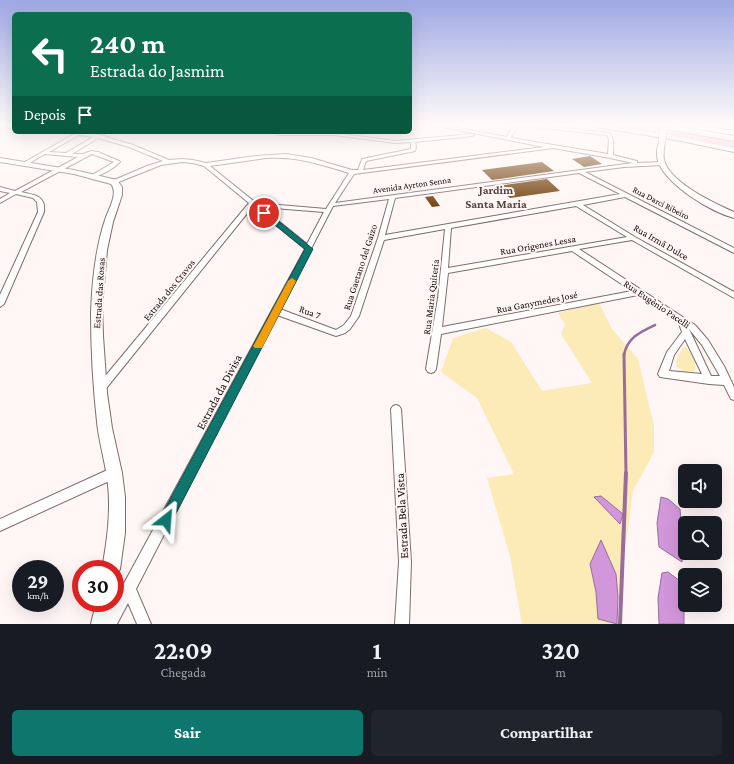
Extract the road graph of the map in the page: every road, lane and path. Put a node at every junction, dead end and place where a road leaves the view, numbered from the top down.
1 (42, 154) edge
2 (68, 154) edge
3 (89, 154) edge
4 (99, 154) edge
5 (152, 154) edge
6 (396, 154) edge
7 (496, 154) edge
8 (598, 154) edge
9 (662, 154) edge
10 (84, 156) junction
11 (610, 156) joint
12 (0, 160) edge
13 (167, 161) junction
14 (26, 163) junction
15 (662, 163) junction
16 (640, 164) junction
17 (206, 165) junction
18 (59, 169) junction
19 (356, 172) junction
20 (581, 172) junction
21 (94, 176) junction
22 (114, 182) junction
23 (0, 189) edge
24 (16, 192) junction
25 (626, 196) junction
26 (392, 198) junction
27 (0, 201) edge
28 (252, 204) junction
29 (579, 205) junction
30 (330, 208) junction
31 (734, 215) edge
32 (448, 227) junction
33 (380, 238) junction
34 (633, 238) junction
35 (309, 249) junction
36 (574, 249) junction
37 (734, 251) edge
38 (445, 271) junction
39 (640, 292) junction
40 (734, 295) edge
41 (0, 304) edge
42 (276, 311) junction
43 (680, 319) junction
44 (438, 331) junction
45 (686, 332) junction
46 (336, 333) joint
47 (431, 369) dead end
48 (709, 380) junction
49 (101, 388) junction
50 (731, 389) edge
51 (396, 409) dead end
52 (114, 473) junction
53 (0, 525) edge
54 (113, 560) edge
55 (129, 589) junction
56 (103, 612) edge
57 (101, 624) edge
58 (109, 624) edge
59 (144, 624) edge
60 (402, 624) edge

1 - 14 street
2 - 10 street
3 - 10 street
4 - 21 street
5 - 13 street
6 - 19 street, Estrada da Divisa
7 - 19 street
8 - 11 street
9 - 15 main road, bridge
10 - 18 street
11 - 16 street
12 - 14 main road
13 - 17 street
13 - 22 street
14 - 18 main road
15 - 16 street, Avenida Ayrton Senna
15 - 31 main road
16 - 20 street, Avenida Ayrton Senna
17 - 19 street
17 - 28 street
18 - 21 main road
18 - 24 street
19 - 30 street, Estrada da Divisa
20 - 25 street, Rua Darci Ribeiro
20 - 26 street, Avenida Ayrton Senna
21 - 22 main road
22 - 49 main road, Estrada das Rosas
23 - 24 street
24 - 27 street
24 - 41 street
25 - 29 street
25 - 37 street, Rua Darci Ribeiro
26 - 30 street, Avenida Ayrton Senna
26 - 33 street, Rua Gaetano del Gaizo
28 - 30 street, Avenida Ayrton Senna
28 - 35 street
28 - 49 street, Estrada dos Cravos
29 - 32 street
29 - 34 street, Rua Irmã Dulce
30 - 35 street, Estrada da Divisa
32 - 33 street
32 - 38 street, Rua Maria Quiteria
33 - 46 street, Rua Gaetano del Gaizo
34 - 36 street, Rua Origenes Lessa
34 - 40 street, Rua Irmã Dulce
35 - 42 street, Estrada da Divisa
36 - 38 street, Rua Origenes Lessa
36 - 39 street, Rua Eugênio Pacelli
38 - 44 street, Rua Maria Quiteria
39 - 43 street, Rua Eugênio Pacelli
39 - 44 street, Rua Ganymedes José
42 - 46 street, Rua 7
42 - 55 street, Estrada da Divisa
43 - 45 street
43 - 50 street, Rua Eugênio Pacelli
44 - 47 street, Rua Maria Quiteria
45 - 48 street
45 - 48 street
48 - 50 street
49 - 52 main road, Estrada das Rosas
51 - 60 street, Estrada Bela Vista
52 - 53 street
52 - 54 main road, Estrada das Rosas
55 - 58 street, Estrada da Divisa
55 - 59 street
56 - 57 main road

